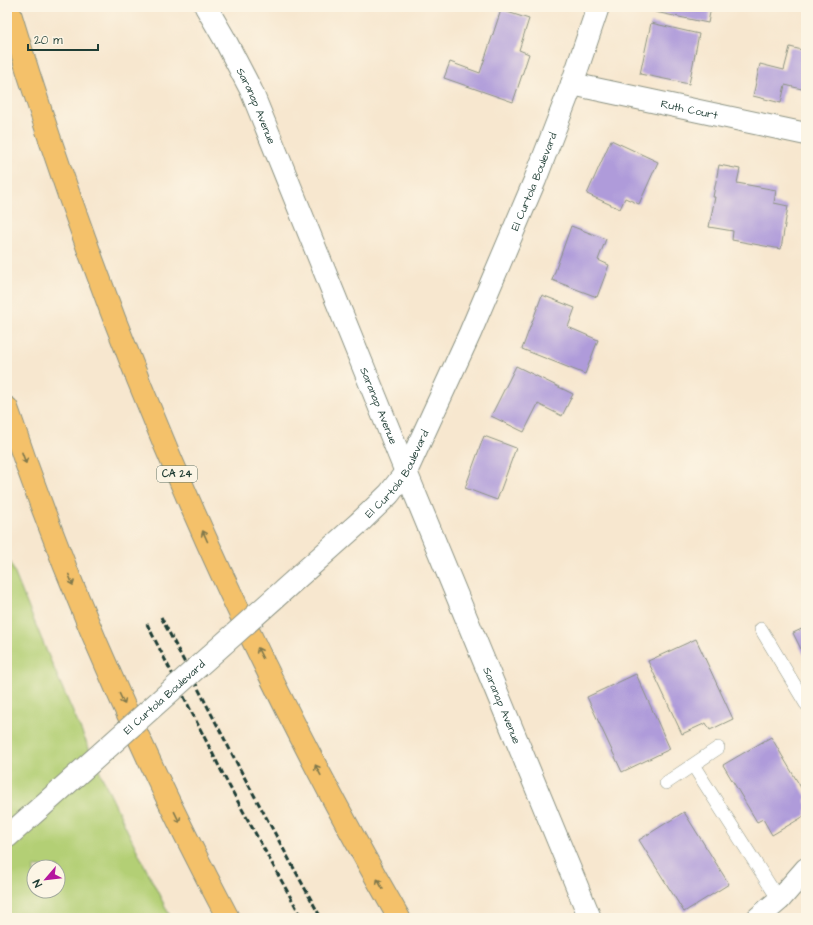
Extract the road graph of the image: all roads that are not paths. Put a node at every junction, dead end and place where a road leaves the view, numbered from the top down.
1 (8, 7) edge
2 (206, 7) edge
3 (598, 7) edge
4 (572, 84) junction
5 (806, 134) edge
6 (7, 408) edge
7 (406, 472) junction
8 (761, 629) dead end
9 (806, 704) edge
10 (718, 748) dead end
11 (693, 765) junction
12 (666, 783) dead end
13 (7, 837) edge
14 (806, 869) edge
15 (779, 900) junction
16 (228, 918) edge
17 (399, 918) edge
18 (590, 918) edge
19 (758, 918) edge

17 -> 1 highway, CA 24
2 - 7 street, Saranap Avenue
3 - 4 street, El Curtola Boulevard
4 - 5 street, Ruth Court
4 - 7 street, El Curtola Boulevard
6 -> 16 highway
7 - 13 street, El Curtola Boulevard, bridge
7 - 18 street, Saranap Avenue
8 - 9 lane
10 - 11 lane
11 - 12 lane
11 - 15 lane
14 - 15 street
15 - 19 street

